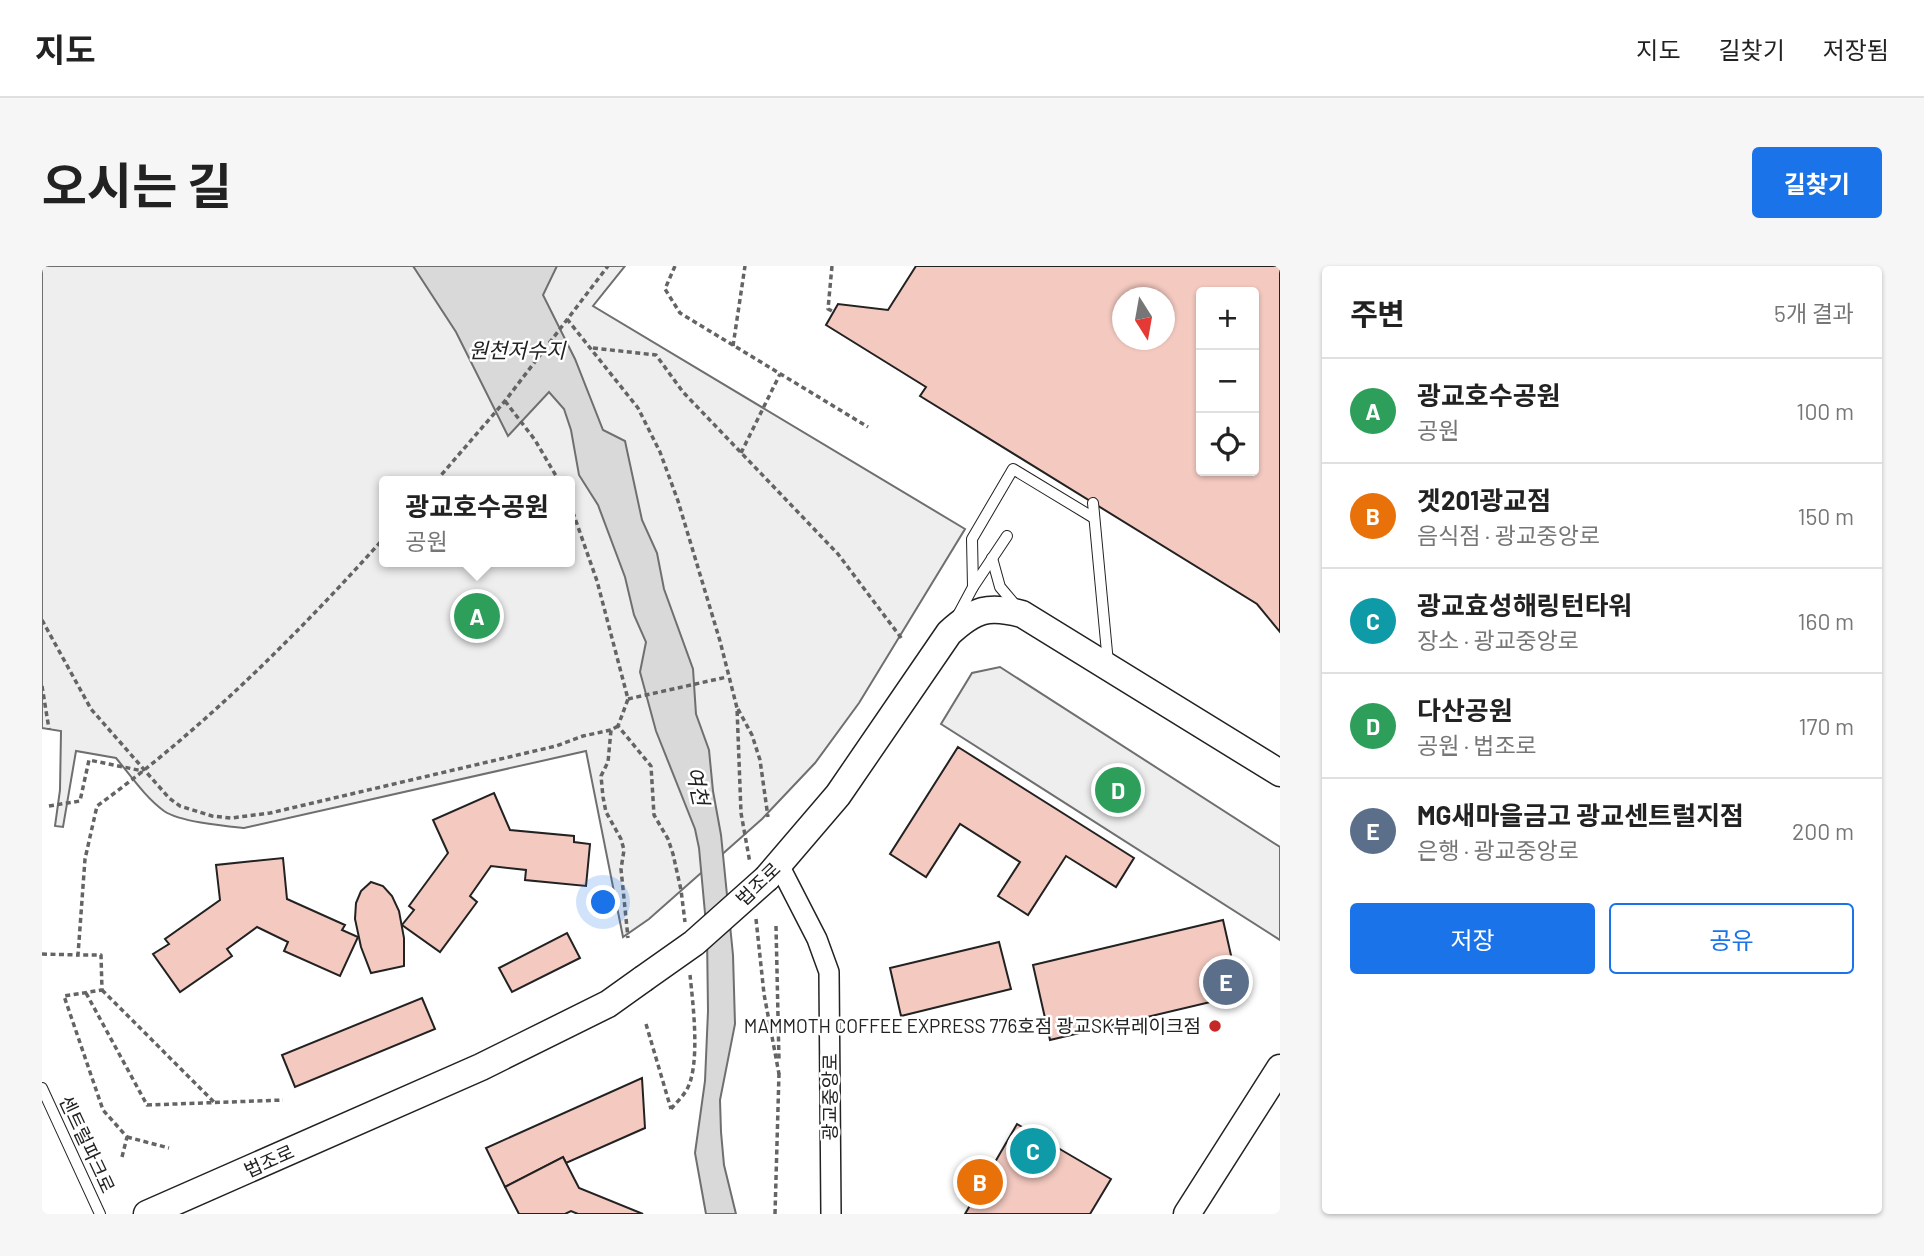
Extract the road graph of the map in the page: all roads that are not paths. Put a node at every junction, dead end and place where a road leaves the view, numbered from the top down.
1 (1093, 503) dead end
2 (1094, 518) junction
3 (1007, 536) dead end
4 (992, 558) junction
5 (973, 587) junction
6 (1022, 614) junction
7 (948, 633) junction
8 (1108, 667) junction
9 (1280, 773) edge
10 (765, 871) junction
11 (1280, 1068) edge
12 (42, 1088) edge
13 (100, 1214) edge
14 (147, 1214) edge
15 (831, 1214) edge
16 (1188, 1214) edge

1 - 2 lane
2 - 5 lane
2 - 8 lane
3 - 4 lane
4 - 5 lane
4 - 6 lane
5 - 7 lane
6 - 7 street, 법조로
6 - 8 street, 법조로
7 - 10 street, 법조로
8 - 9 street, 법조로
10 - 14 street, 법조로, bridge
10 - 15 street, 광교중앙로
11 - 16 street
12 - 13 lane, 센트럴파크로

